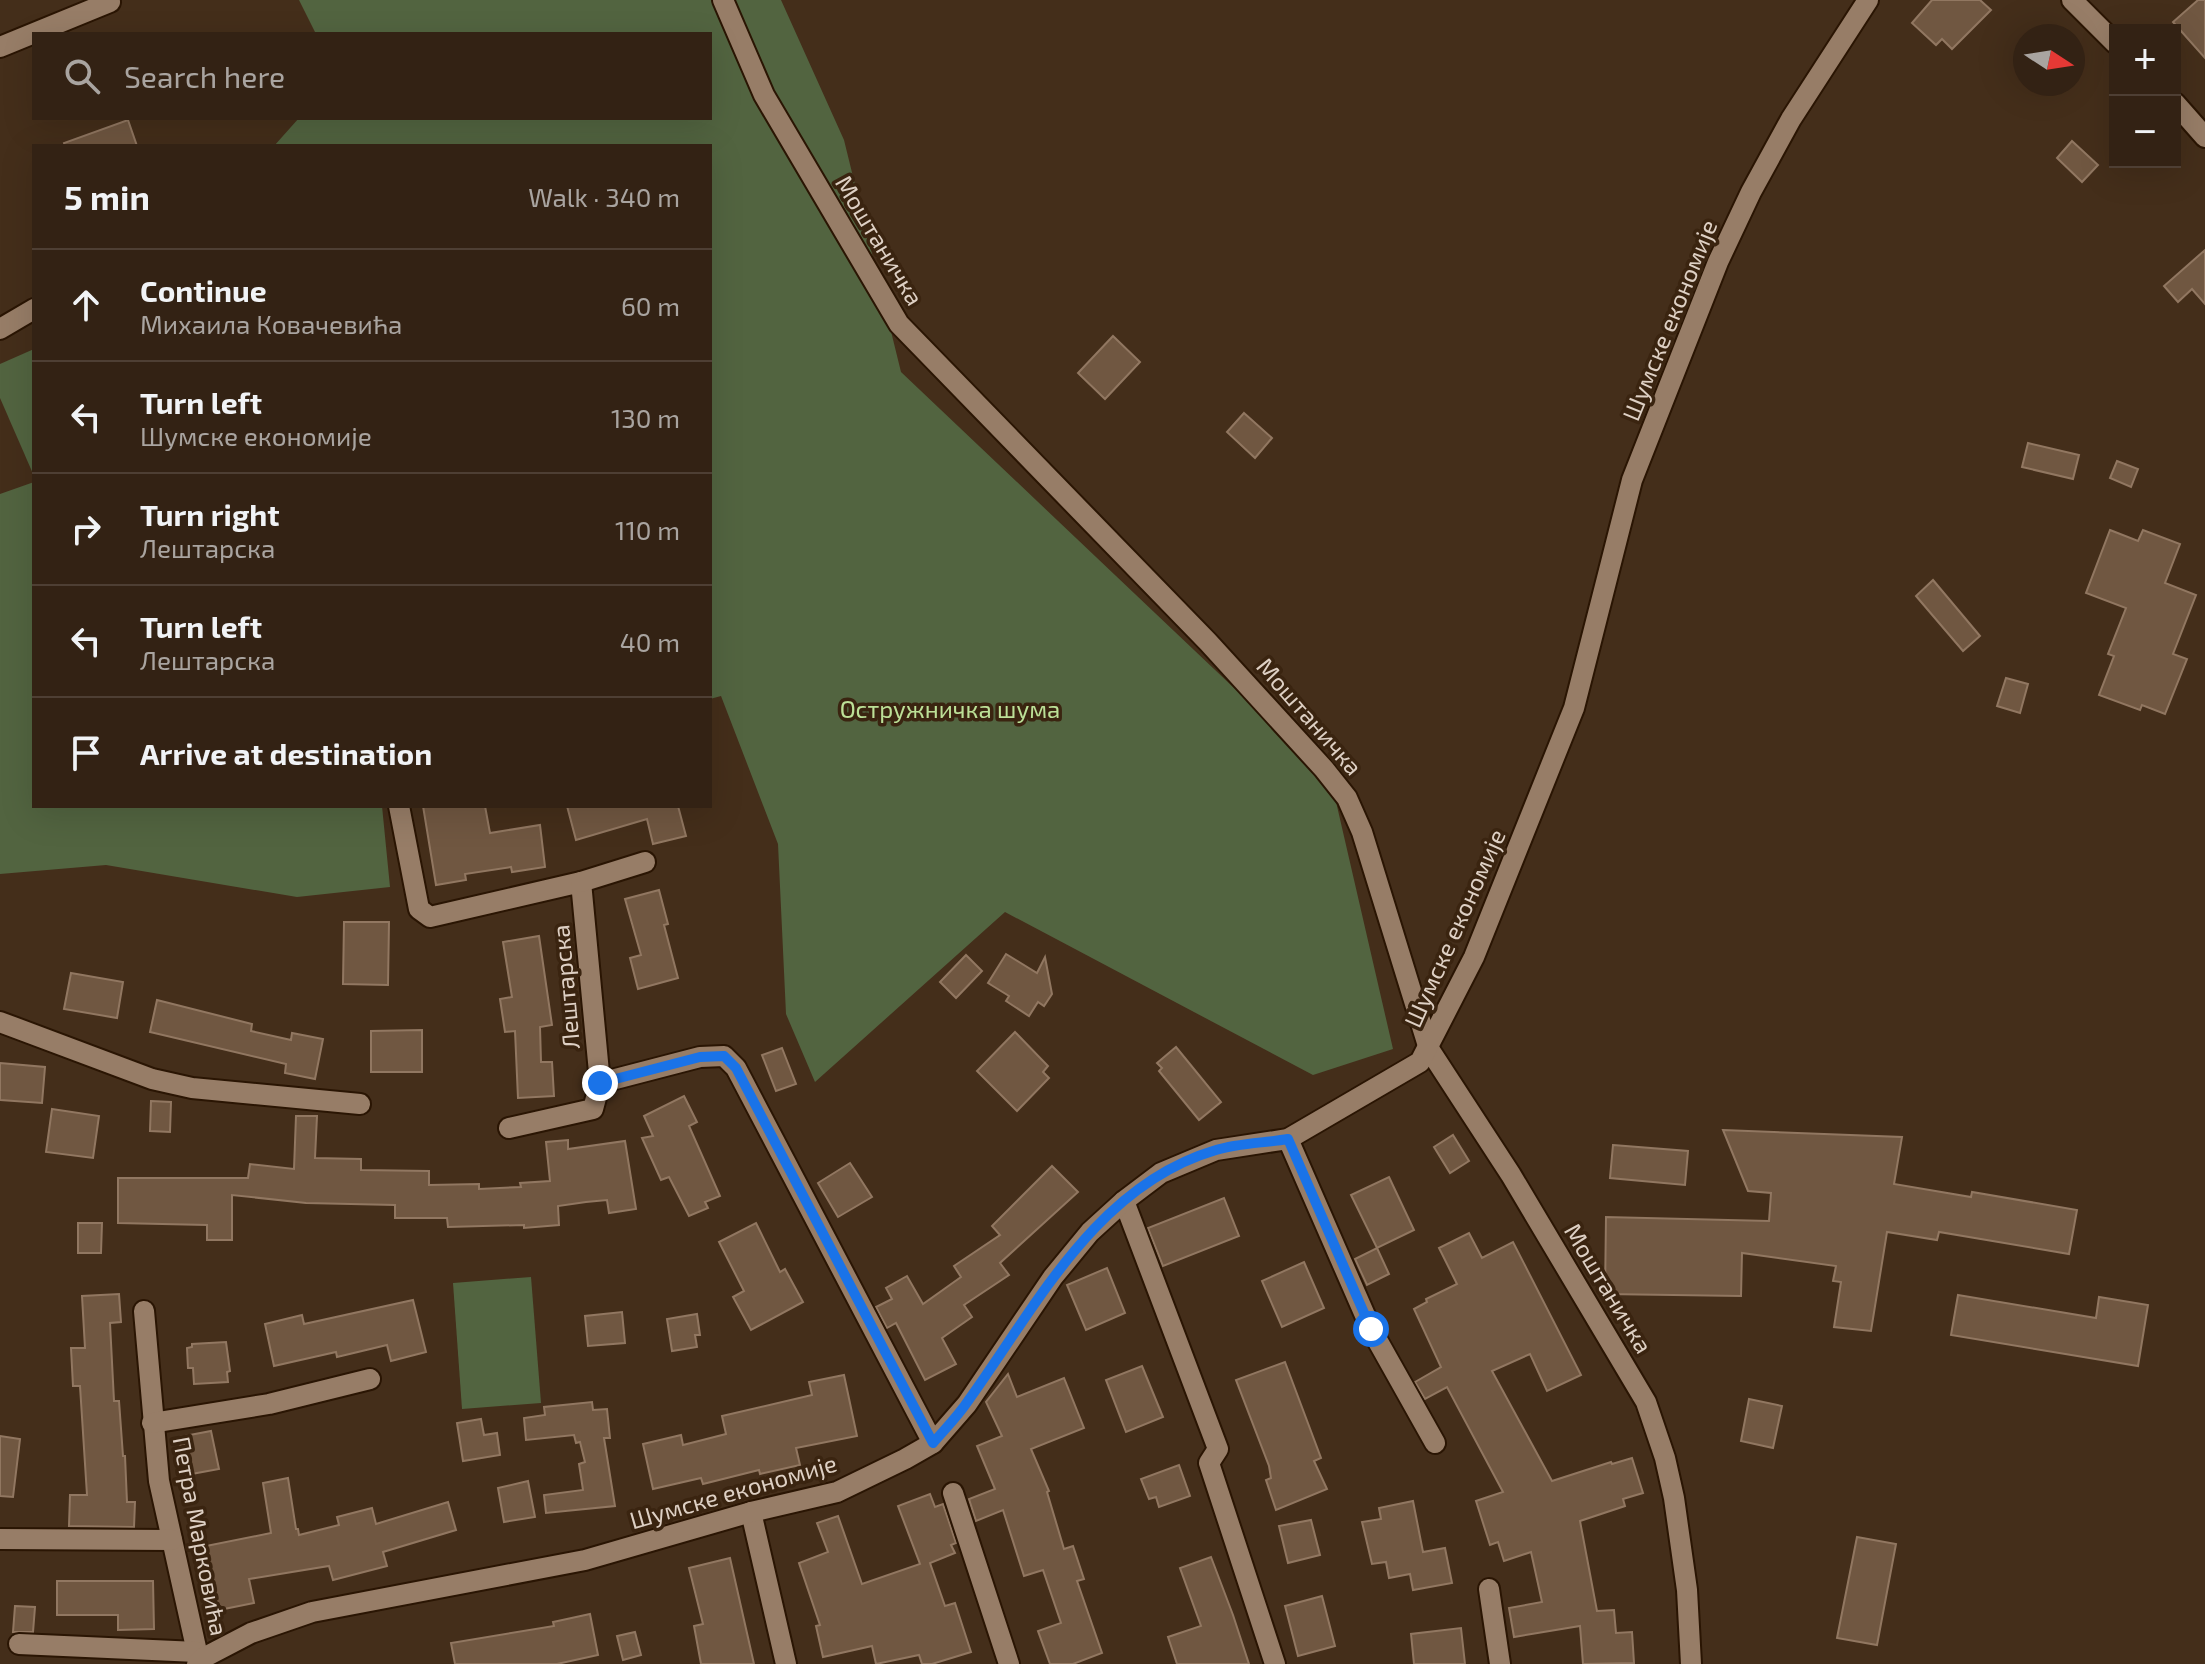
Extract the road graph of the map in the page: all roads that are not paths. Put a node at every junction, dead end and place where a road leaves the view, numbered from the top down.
1 (723, 0) edge
2 (1868, 0) edge
3 (2072, 0) edge
4 (110, 2) edge
5 (37, 32) edge
6 (32, 34) edge
7 (2109, 37) edge
8 (0, 47) edge
9 (2181, 110) edge
10 (2205, 137) edge
11 (32, 310) edge
12 (0, 329) edge
13 (399, 808) edge
14 (645, 862) dead end
15 (581, 882) junction
16 (0, 1022) edge
17 (1429, 1049) junction
18 (600, 1083) junction
19 (360, 1104) dead end
20 (509, 1128) dead end
21 (1288, 1139) junction
22 (1124, 1201) junction
23 (144, 1311) dead end
24 (370, 1379) dead end
25 (152, 1423) junction
26 (933, 1443) junction
27 (1435, 1443) dead end
28 (953, 1493) dead end
29 (751, 1512) junction
30 (0, 1539) edge
31 (172, 1540) junction
32 (1489, 1589) dead end
33 (19, 1644) dead end
34 (199, 1658) edge
35 (786, 1664) edge
36 (1009, 1664) edge
37 (1275, 1664) edge
38 (1500, 1664) edge
39 (1691, 1664) edge

1 - 17 street, Моштаничка
2 - 17 street, Шумске економије
3 - 7 street
4 - 5 street
6 - 8 street
9 - 10 street
11 - 12 street
13 - 15 street, Лештарска
14 - 15 street
15 - 18 street, Лештарска
16 - 19 street
17 - 21 street, Шумске економије
17 - 39 street, Моштаничка
18 - 20 street
18 - 26 street
21 - 22 street, Шумске економије
21 - 27 street
22 - 26 street, Шумске економије
22 - 37 street
23 - 25 street, Петра Марковића
24 - 25 street, Петра Марковића
25 - 31 street, Петра Марковића
26 - 29 street, Шумске економије
28 - 36 street
29 - 34 street, Шумске економије
29 - 35 street
30 - 31 street
31 - 34 street, Петра Марковића
32 - 38 street
33 - 34 street

